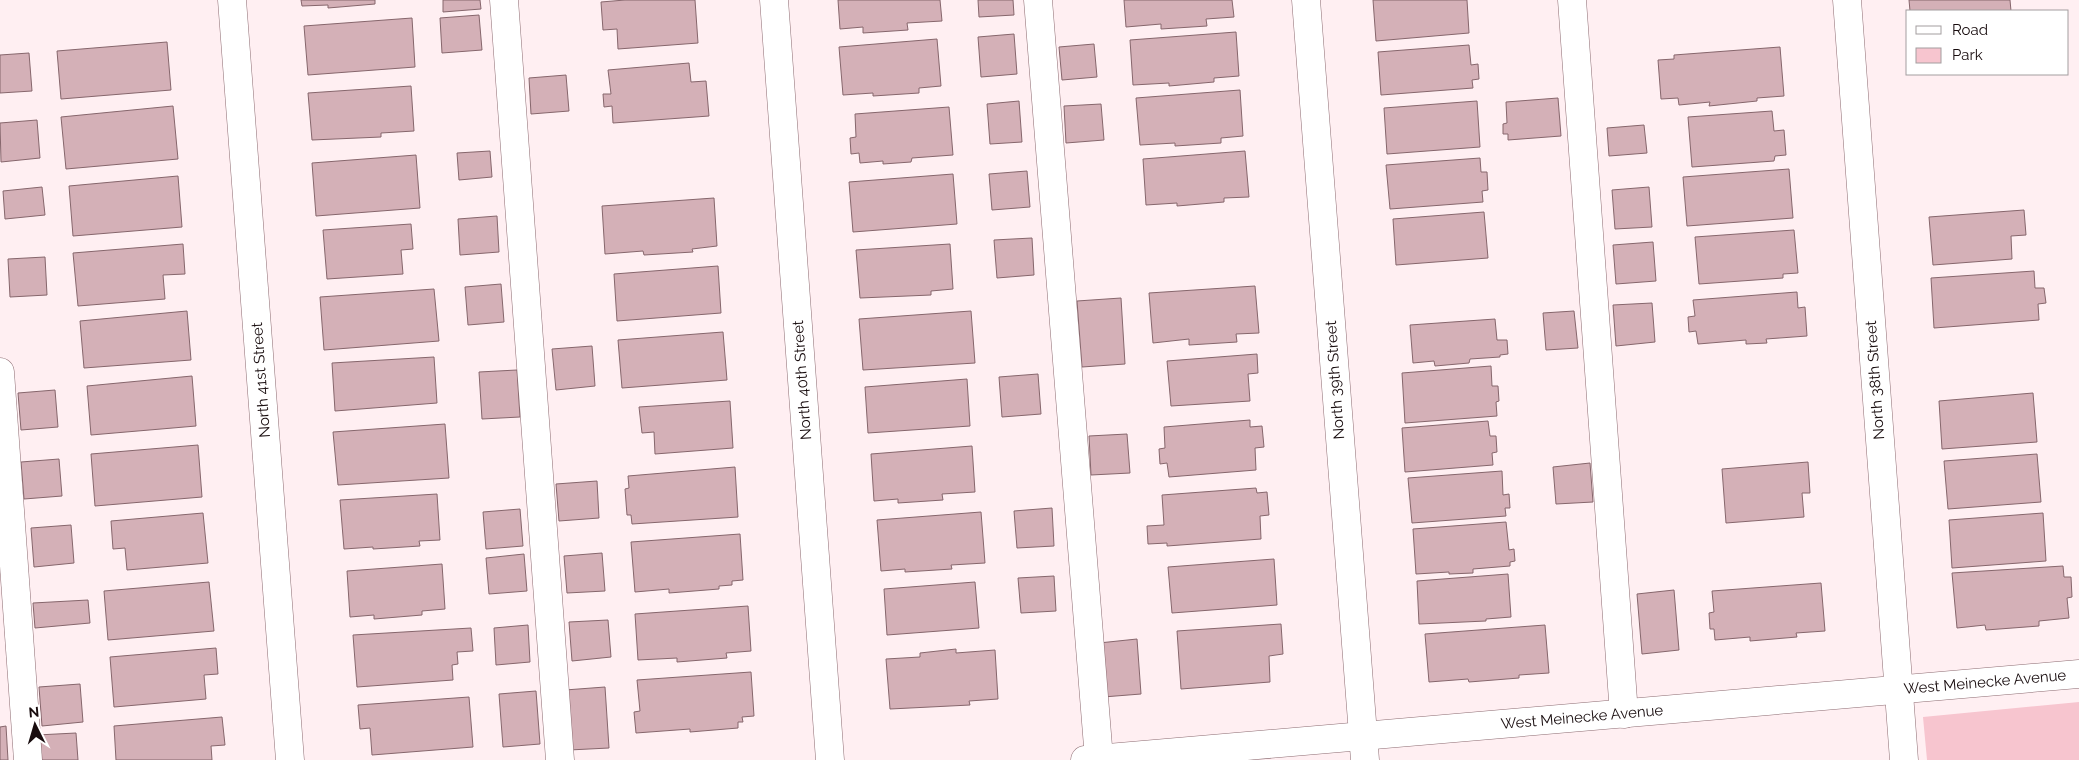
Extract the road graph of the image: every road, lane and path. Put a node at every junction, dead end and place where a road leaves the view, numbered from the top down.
1 (232, 0) edge
2 (504, 0) edge
3 (774, 0) edge
4 (1038, 0) edge
5 (1306, 0) edge
6 (1572, 0) edge
7 (1846, 0) edge
8 (0, 372) edge
9 (2079, 674) edge
10 (1899, 690) junction
11 (1624, 714) junction
12 (1364, 748) edge
13 (1092, 759) edge
14 (28, 760) edge
15 (290, 760) edge
16 (560, 760) edge
17 (830, 760) edge
18 (1904, 760) edge

1 - 15 street, North 41st Street
2 - 16 street
3 - 17 street, North 40th Street
4 - 13 street
5 - 12 street, North 39th Street
6 - 11 street
7 - 10 street, North 38th Street
8 - 14 street
9 - 10 street, West Meinecke Avenue
10 - 11 street, West Meinecke Avenue
10 - 18 street, North 38th Street
11 - 12 street, West Meinecke Avenue
12 - 13 street, West Meinecke Avenue

